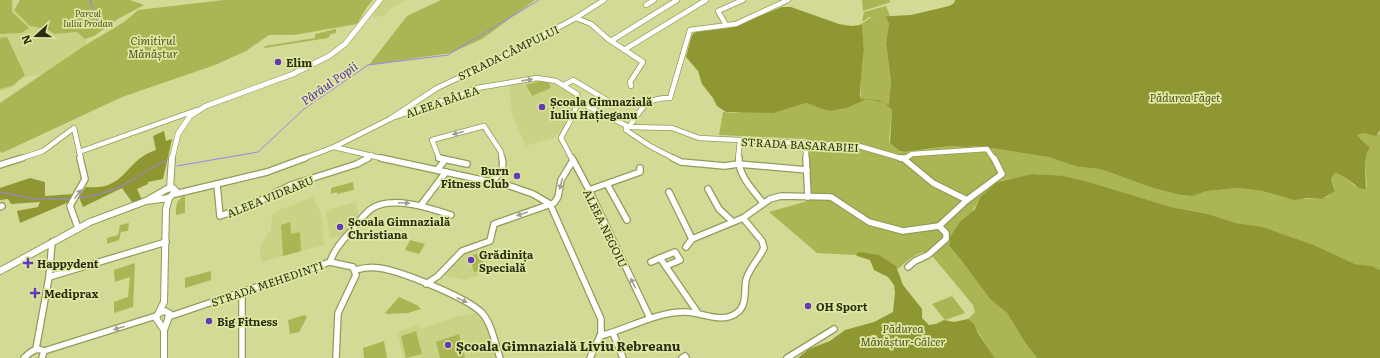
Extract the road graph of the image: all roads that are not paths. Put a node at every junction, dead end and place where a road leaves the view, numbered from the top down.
1 (380, 0) edge
2 (594, 0) edge
3 (654, 0) edge
4 (677, 0) edge
5 (706, 0) edge
6 (743, 0) edge
7 (788, 0) edge
8 (602, 1) edge
9 (646, 5) dead end
10 (576, 18) junction
11 (726, 25) junction
12 (611, 41) junction
13 (624, 50) junction
14 (564, 85) junction
15 (631, 86) dead end
16 (224, 100) junction
17 (579, 102) junction
18 (610, 102) dead end
19 (412, 104) junction
20 (201, 109) junction
21 (417, 110) junction
22 (180, 116) junction
23 (390, 118) junction
24 (628, 127) junction
25 (180, 128) junction
26 (177, 141) junction
27 (740, 141) junction
28 (802, 144) junction
29 (334, 147) junction
30 (79, 152) junction
31 (371, 155) junction
32 (904, 159) junction
33 (445, 160) junction
34 (572, 162) junction
35 (467, 164) dead end
36 (738, 164) junction
37 (0, 165) edge
38 (640, 168) dead end
39 (437, 170) junction
40 (807, 170) junction
41 (446, 172) junction
42 (488, 182) junction
43 (217, 184) junction
44 (607, 184) junction
45 (708, 189) dead end
46 (589, 190) junction
47 (669, 192) dead end
48 (167, 194) junction
49 (808, 197) junction
50 (967, 200) junction
51 (764, 203) junction
52 (550, 204) junction
53 (422, 205) junction
54 (451, 215) dead end
55 (743, 218) junction
56 (627, 220) dead end
57 (733, 222) junction
58 (939, 226) junction
59 (78, 228) junction
60 (692, 239) junction
61 (52, 242) junction
62 (166, 242) junction
63 (686, 247) dead end
64 (660, 258) junction
65 (330, 262) junction
66 (651, 262) dead end
67 (666, 266) junction
68 (908, 267) dead end
69 (0, 270) edge
70 (355, 270) junction
71 (49, 277) junction
72 (426, 284) junction
73 (242, 293) junction
74 (164, 302) junction
75 (698, 313) junction
76 (168, 314) junction
77 (158, 317) junction
78 (650, 318) junction
79 (834, 329) dead end
80 (164, 330) junction
81 (614, 333) junction
82 (600, 336) junction
83 (36, 349) junction
84 (44, 351) junction
85 (622, 356) edge
86 (24, 358) edge
87 (42, 358) edge
88 (164, 358) edge
89 (242, 358) edge
90 (336, 358) edge
91 (500, 358) edge
92 (590, 358) edge
93 (682, 358) edge
94 (686, 358) edge
95 (787, 358) edge

1 - 16 main road
2 - 8 street
3 - 9 street
4 - 12 street
5 - 13 street
6 - 11 street
7 - 11 street
8 - 10 street, STRADA CÂMPULUI
10 - 12 street
10 - 19 street, STRADA CÂMPULUI
11 - 24 street
12 - 13 street
13 - 15 street
14 - 17 street, ALEEA BÂLEA
14 - 18 street, ALEEA BÂLEA
21 -> 14 street, ALEEA BÂLEA
16 - 20 main road
16 - 26 main road
17 - 24 street
17 - 34 street, ALEEA NEGOIU
19 - 21 street
19 - 23 street, STRADA CÂMPULUI
20 - 22 street
20 - 25 main road
21 - 23 street, ALEEA BÂLEA
22 - 25 street
22 - 30 street
23 - 29 street, STRADA CÂMPULUI
24 - 27 street, STRADA BASARABIEI
24 - 36 street
25 - 26 main road
26 - 48 main road
27 - 28 street, STRADA BASARABIEI
27 - 36 street
28 - 32 street, STRADA BASARABIEI
28 - 40 street
29 - 31 street
29 - 43 street, STRADA CÂMPULUI
30 - 37 street
59 -> 30 street
31 - 39 street
31 - 43 street, ALEEA VIDRARU
32 - 50 street
32 - 50 street
33 - 35 street
33 - 39 street
42 -> 33 street
34 - 46 street, ALEEA NEGOIU
34 -> 52 street
36 - 40 street
36 - 51 street
38 - 44 street
39 - 41 street
40 - 49 street
41 - 42 street
41 - 53 street
42 - 52 street
43 - 48 street, STRADA CÂMPULUI
44 - 46 street
44 - 56 street, ALEEA NEGOIU
45 - 57 street
78 -> 46 street, ALEEA NEGOIU
47 - 60 street
48 - 59 main road, STRADA CÂMPULUI
48 - 62 main road
49 - 51 street
49 - 58 street
50 - 58 street
51 - 55 street
52 -> 72 street
52 - 82 street
53 - 54 street
65 -> 53 street
55 - 57 street
55 - 75 street
57 - 60 street
58 - 68 street
59 - 61 main road, STRADA CÂMPULUI
60 - 63 street
61 - 69 main road, STRADA CÂMPULUI
61 - 71 street
62 - 71 street
62 - 74 main road
64 - 66 street
64 - 67 street
64 - 67 street
65 - 70 street, STRADA MEHEDINȚI
65 - 73 street, STRADA MEHEDINȚI
67 - 75 street
70 - 72 street
70 - 90 street
71 - 83 street
72 -> 91 street
73 - 76 street, STRADA MEHEDINȚI
73 - 89 street
74 - 76 main road
74 - 77 main road
75 - 78 street
76 - 77 main road
76 - 80 main road
77 - 80 main road
77 -> 84 street
78 - 81 street
79 - 95 street
80 - 88 main road
81 - 82 street
81 - 85 street
82 - 92 street
83 - 84 street
83 - 86 street
84 - 87 street
93 - 94 street

